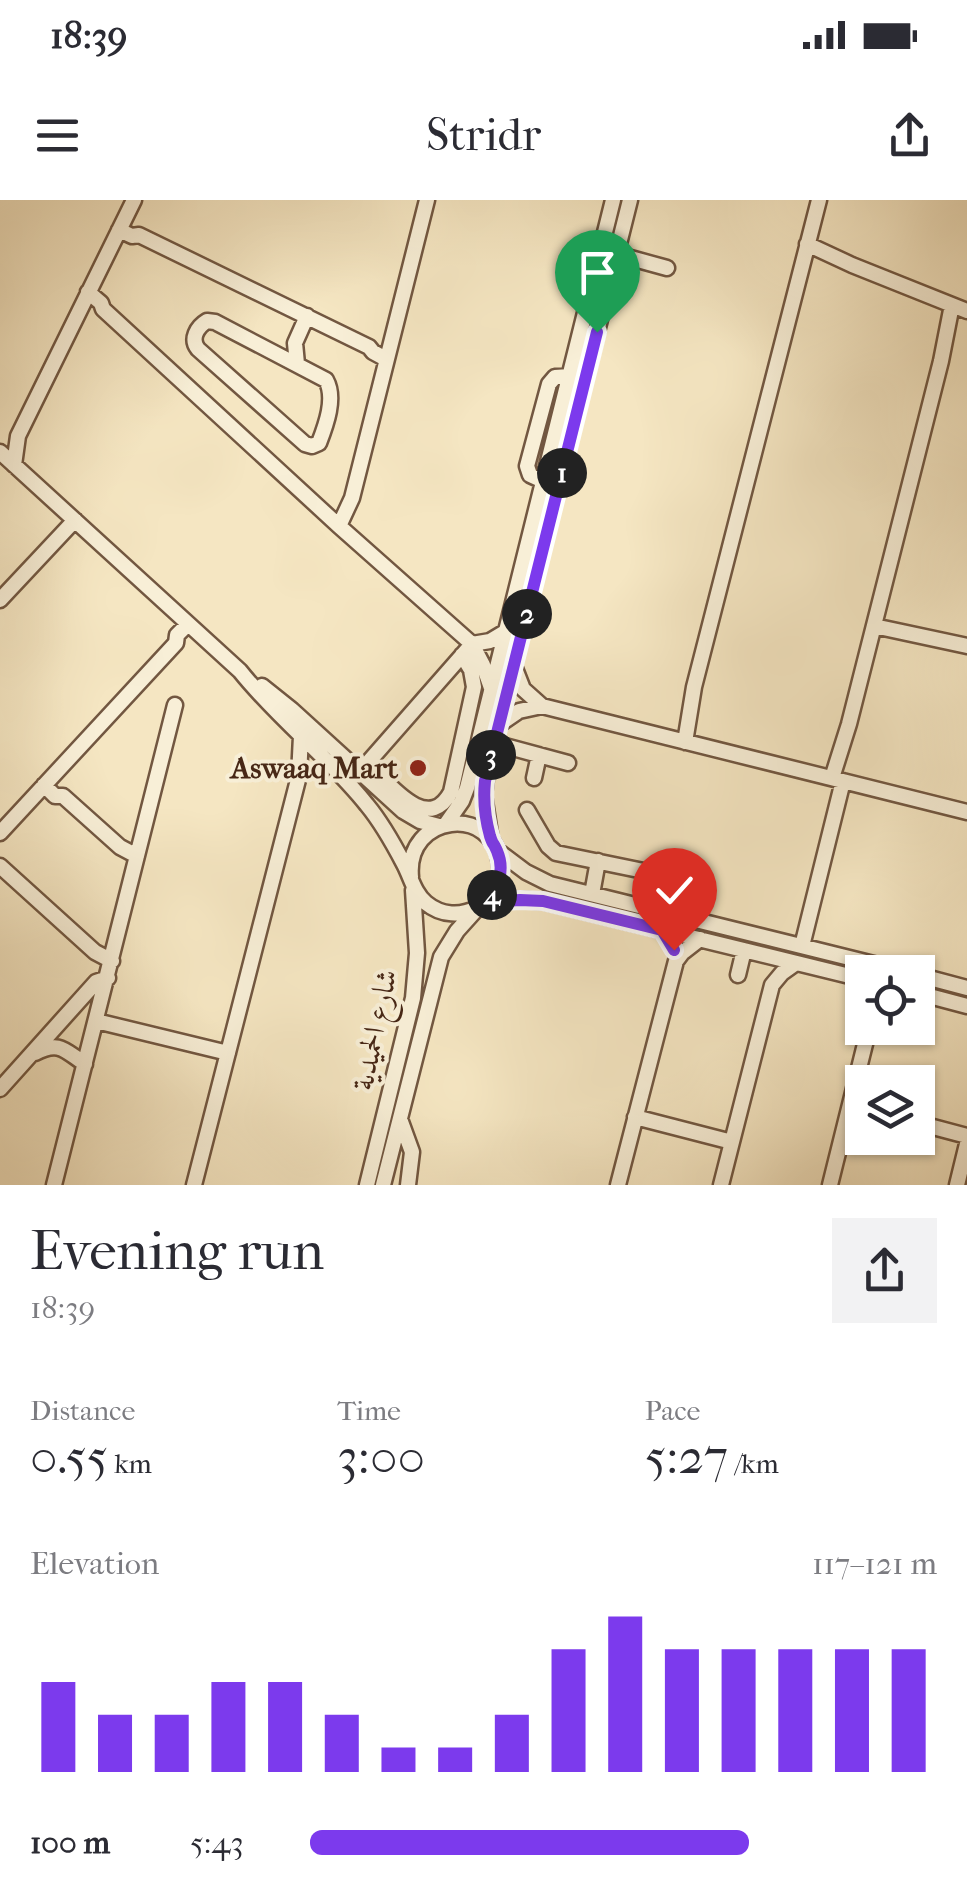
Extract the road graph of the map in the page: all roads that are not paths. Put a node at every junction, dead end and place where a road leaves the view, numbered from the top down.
1 (134, 200) edge
2 (427, 200) edge
3 (614, 200) edge
4 (630, 200) edge
5 (818, 200) edge
6 (121, 226) junction
7 (806, 247) junction
8 (616, 254) junction
9 (667, 268) dead end
10 (86, 296) junction
11 (959, 308) edge
12 (306, 316) junction
13 (295, 343) junction
14 (278, 354) junction
15 (387, 355) junction
16 (297, 364) junction
17 (18, 436) junction
18 (0, 453) edge
19 (14, 465) junction
20 (74, 520) junction
21 (339, 526) junction
22 (0, 600) edge
23 (875, 622) junction
24 (191, 627) junction
25 (505, 632) junction
26 (967, 646) edge
27 (467, 649) junction
28 (514, 666) junction
29 (448, 670) junction
30 (240, 672) junction
31 (474, 678) junction
32 (491, 688) junction
33 (175, 705) dead end
34 (542, 706) junction
35 (500, 724) junction
36 (466, 730) junction
37 (301, 736) junction
38 (681, 741) junction
39 (494, 743) junction
40 (476, 751) junction
41 (539, 755) junction
42 (328, 762) junction
43 (568, 763) dead end
44 (364, 767) junction
45 (299, 776) junction
46 (534, 778) dead end
47 (838, 780) junction
48 (47, 782) junction
49 (527, 810) dead end
50 (967, 812) edge
51 (442, 825) junction
52 (0, 833) edge
53 (494, 846) junction
54 (137, 856) junction
55 (598, 861) junction
56 (0, 866) edge
57 (668, 876) dead end
58 (412, 881) junction
59 (592, 894) junction
60 (482, 905) junction
61 (662, 930) junction
62 (700, 940) junction
63 (802, 946) junction
64 (750, 952) junction
65 (845, 957) edge
66 (112, 960) junction
67 (676, 962) junction
68 (796, 964) junction
69 (738, 975) dead end
70 (845, 975) edge
71 (108, 978) junction
72 (935, 980) edge
73 (772, 985) junction
74 (967, 988) edge
75 (935, 998) edge
76 (967, 1006) edge
77 (96, 1020) junction
78 (228, 1053) junction
79 (30, 1055) junction
80 (85, 1064) junction
81 (4, 1078) edge
82 (400, 1118) junction
83 (635, 1118) junction
84 (935, 1128) edge
85 (967, 1136) edge
86 (845, 1140) edge
87 (732, 1142) junction
88 (967, 1144) edge
89 (54, 1185) edge
90 (194, 1185) edge
91 (367, 1185) edge
92 (384, 1185) edge
93 (408, 1185) edge
94 (618, 1185) edge
95 (721, 1185) edge
96 (830, 1185) edge
97 (957, 1185) edge

1 - 6 street
2 - 15 street
3 - 25 street
4 - 8 street
5 - 7 street
6 - 10 street
6 - 12 street
7 - 11 street
7 - 38 street
8 - 9 street
8 - 28 street
10 - 17 street
10 - 21 street
11 - 23 street
12 - 13 street
12 - 15 street
13 - 14 street
13 - 16 street
14 - 16 street
14 - 16 street
15 - 21 street
17 - 18 street
17 - 19 street
18 - 19 street
19 - 20 street
20 - 22 street
20 - 24 street
21 - 27 street
23 - 26 street
23 - 47 street
24 - 30 street
24 - 48 street
25 - 27 street
25 - 32 street
27 - 29 street
27 - 31 street
27 - 32 street
28 - 34 street
28 - 35 street
29 - 31 street
29 - 44 street
30 - 37 street
30 - 44 street
31 - 36 street
32 - 40 street
33 - 54 street
34 - 35 street
34 - 38 street
35 - 39 street
36 - 40 street
36 - 44 street
37 - 42 street
37 - 45 street
38 - 47 street
39 - 41 street
39 - 53 street
40 - 51 street
41 - 43 street
41 - 46 street
42 - 45 street
42 - 58 street
44 - 51 street
45 - 78 street
47 - 50 street
47 - 63 street
48 - 52 street
48 - 54 street
49 - 55 street
51 - 53 street
51 - 58 street
53 - 59 street
53 - 60 street
54 - 66 street
55 - 57 street
55 - 59 street
56 - 66 street
58 - 60 street
58 - 91 street, شارع الحميدية
59 - 63 street
60 - 61 street
60 - 82 street, شارع الحميدية
61 - 62 street
61 - 67 street
62 - 64 street
62 - 67 street
63 - 65 street
64 - 68 street
64 - 69 street
64 - 73 street
66 - 71 street
67 - 83 street
68 - 70 street
68 - 73 street
71 - 77 street
71 - 79 street
72 - 74 street
73 - 87 street
75 - 76 street
77 - 78 street
77 - 80 street
78 - 90 street
79 - 80 street
79 - 81 street
80 - 89 street
82 - 92 street, شارع الحميدية
82 - 93 street
83 - 87 street
83 - 94 street
84 - 85 street
86 - 96 street
87 - 95 street
88 - 97 street

